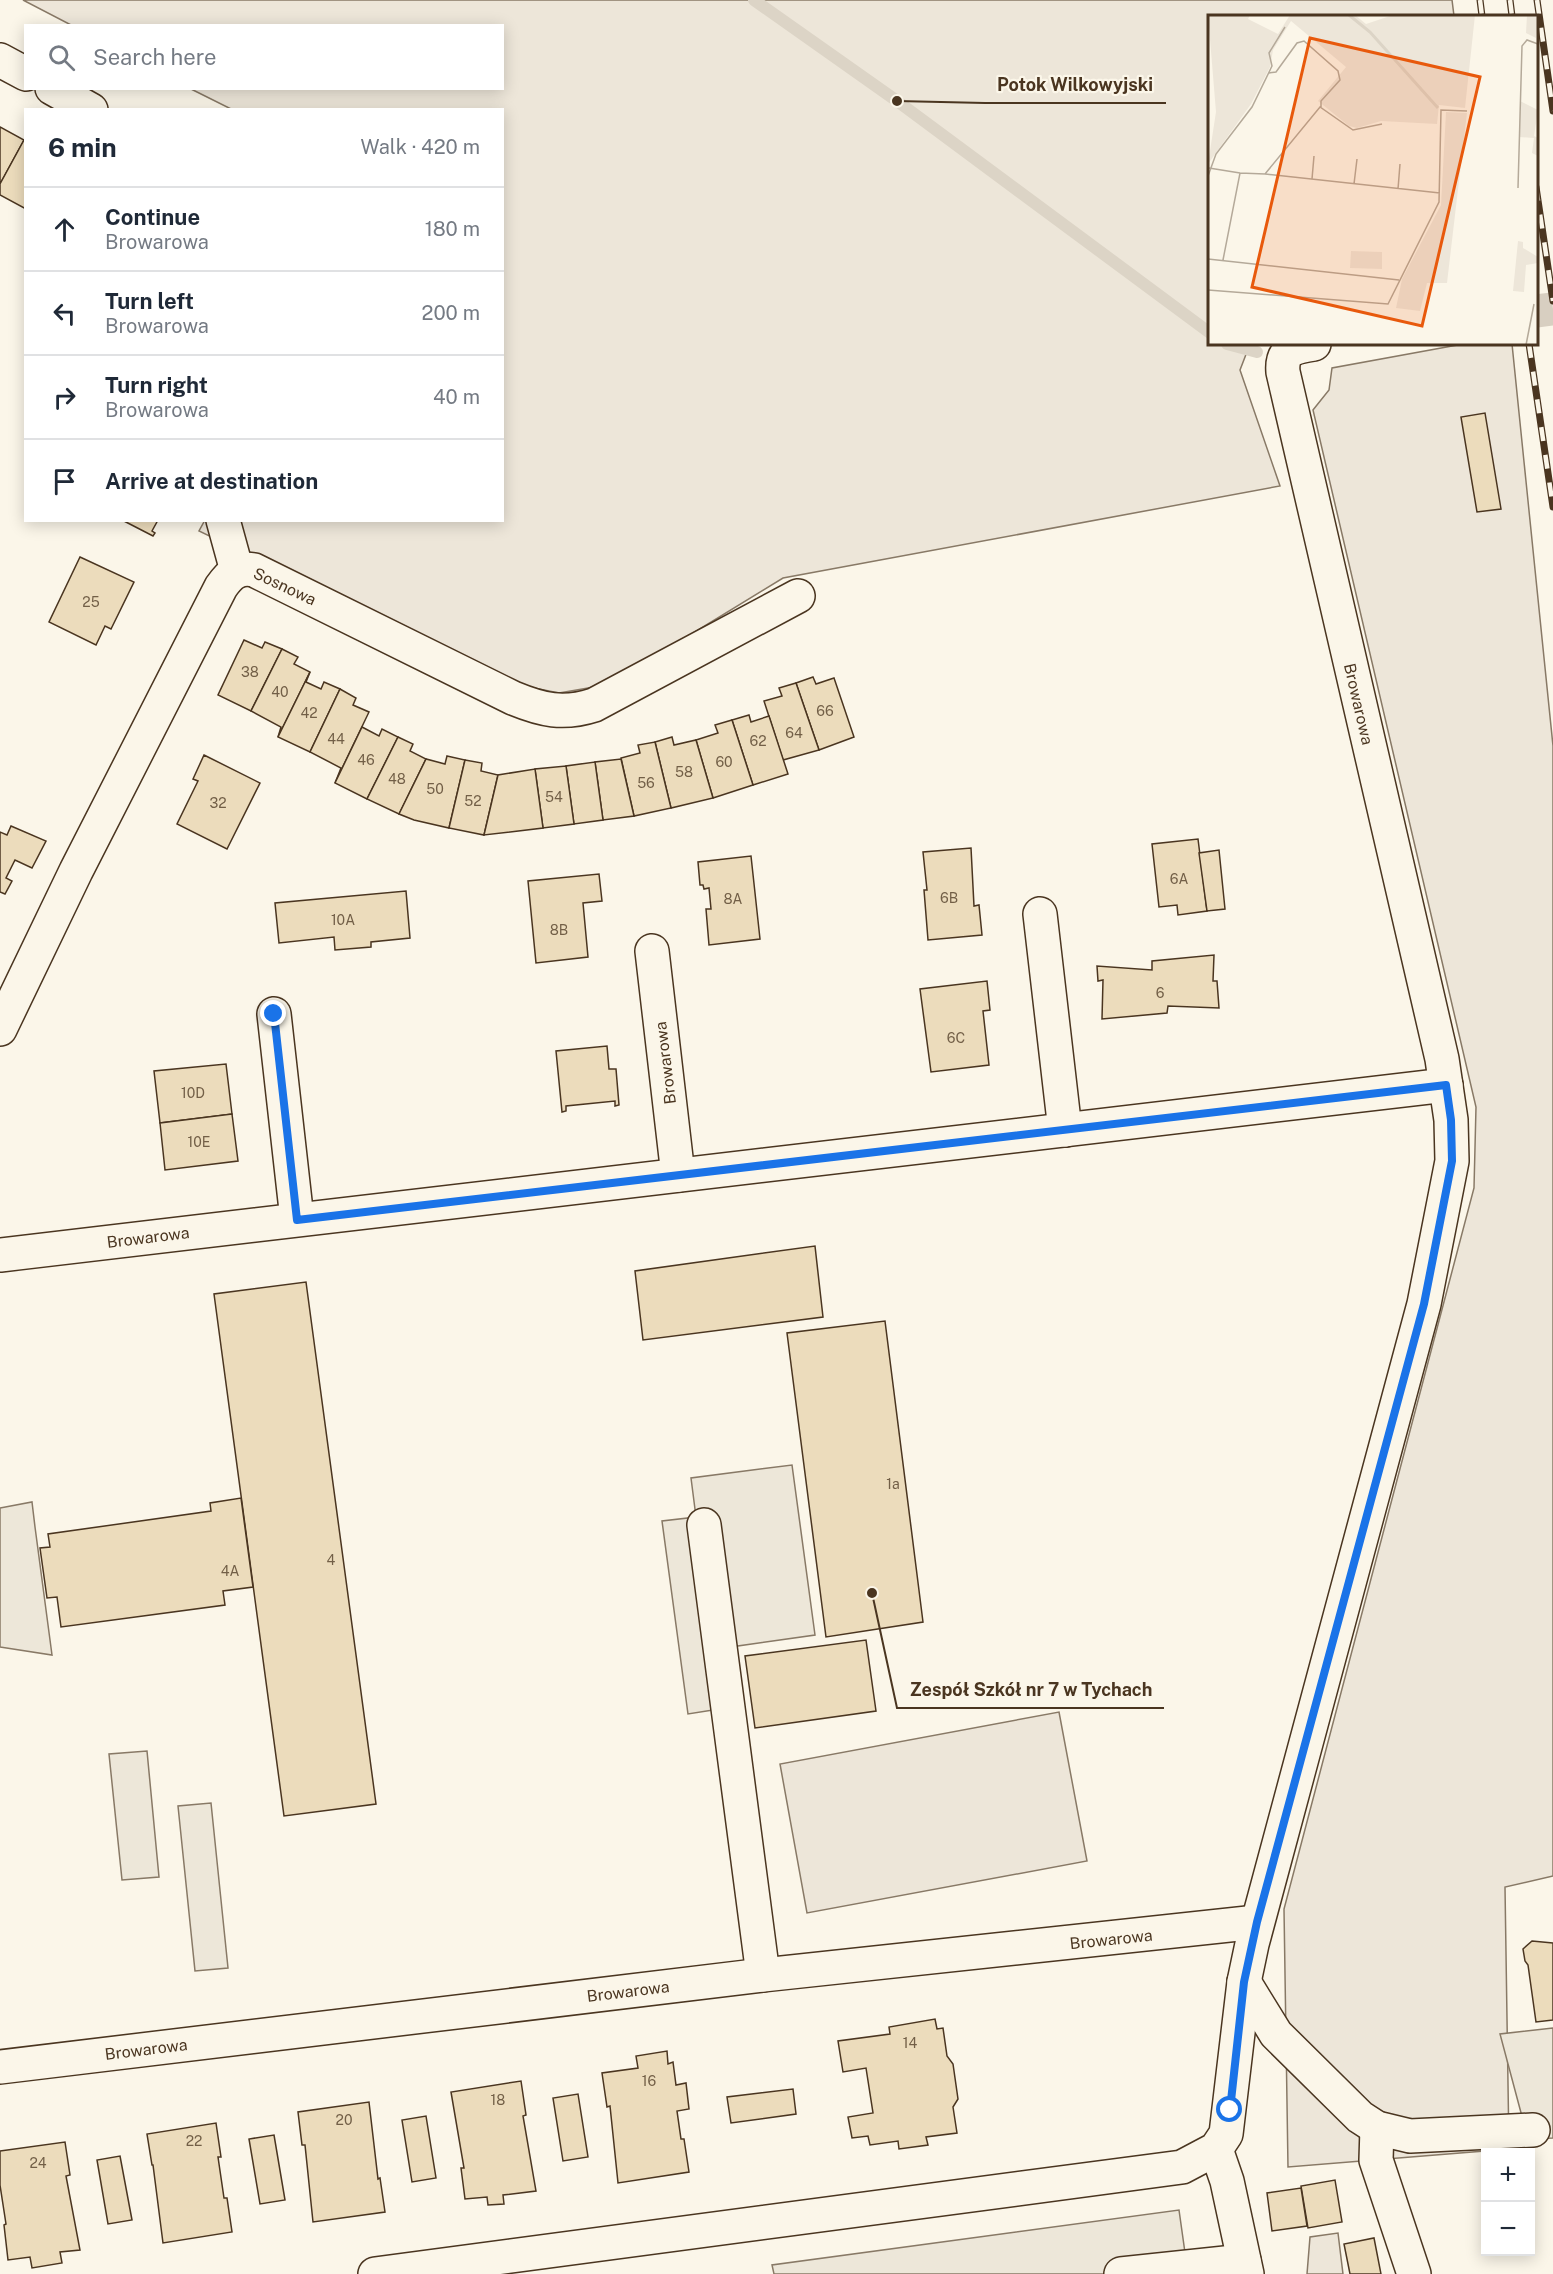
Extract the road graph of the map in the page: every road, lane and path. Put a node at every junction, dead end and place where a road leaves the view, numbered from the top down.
1 (0, 60) edge
2 (24, 73) edge
3 (56, 90) edge
4 (87, 108) edge
5 (1306, 345) edge
6 (224, 522) edge
7 (237, 571) junction
8 (798, 596) dead end
9 (1040, 914) dead end
10 (652, 951) dead end
11 (274, 1014) dead end
12 (0, 1029) edge
13 (1446, 1085) junction
14 (1065, 1130) junction
15 (678, 1175) junction
16 (297, 1220) junction
17 (0, 1255) edge
18 (704, 1525) dead end
19 (1257, 1922) junction
20 (763, 1975) junction
21 (1244, 1982) junction
22 (0, 2067) edge
23 (1377, 2128) junction
24 (1533, 2130) dead end
25 (1216, 2150) junction
26 (1246, 2268) edge
27 (380, 2273) edge
28 (1121, 2274) edge
29 (1414, 2274) edge

1 - 2 street
3 - 4 street
5 - 13 street, Browarowa
6 - 7 street
7 - 8 street, Sosnowa
7 - 12 street, Sosnowa
9 - 14 street
10 - 15 street, Browarowa
11 - 16 street
13 - 14 street, Browarowa
13 - 19 street, Browarowa
14 - 15 street, Browarowa
15 - 16 street, Browarowa
16 - 17 street, Browarowa
18 - 20 street
19 - 20 street, Browarowa
19 - 21 street, Browarowa
20 - 22 street, Browarowa
21 - 23 street
21 - 25 street, Browarowa
23 - 24 street
23 - 29 street
25 - 26 street
25 - 27 street
26 - 28 street

